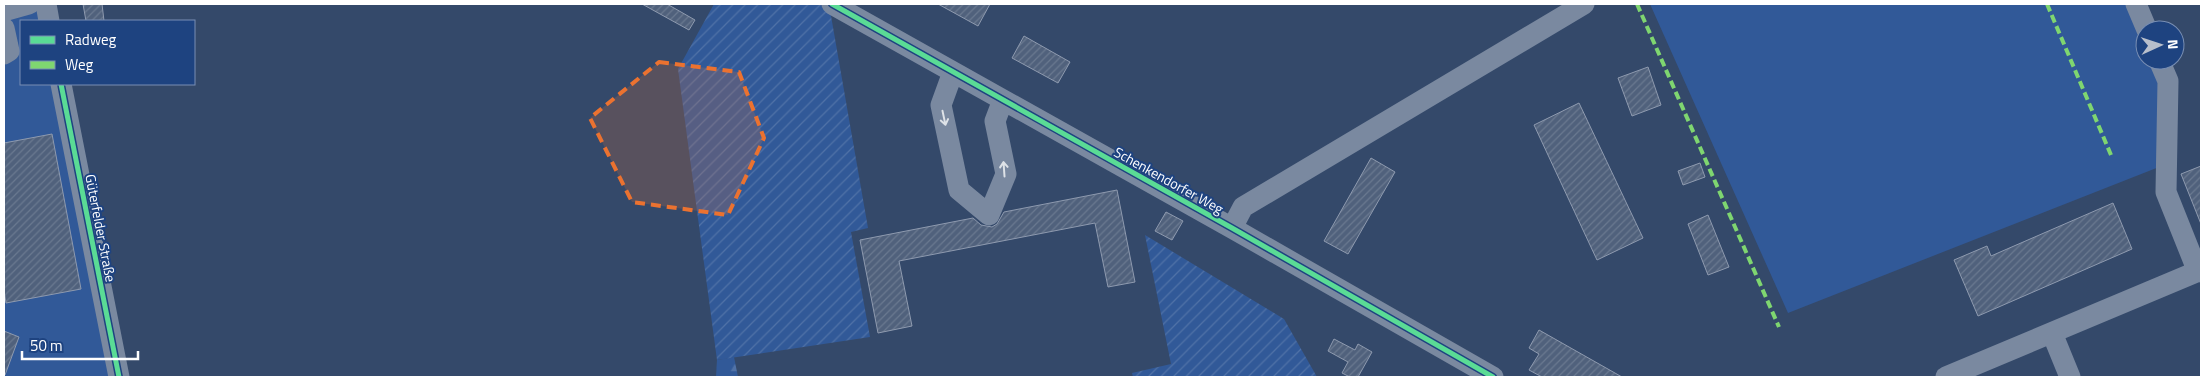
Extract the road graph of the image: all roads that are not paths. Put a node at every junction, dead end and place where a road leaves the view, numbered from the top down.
1 (29, 4) edge
2 (46, 4) edge
3 (832, 4) edge
4 (1584, 4) edge
5 (2136, 4) edge
6 (4, 11) edge
7 (49, 20) edge
8 (2143, 20) edge
9 (4, 28) edge
10 (4, 54) edge
11 (2163, 70) edge
12 (953, 72) junction
13 (61, 85) edge
14 (1003, 100) junction
15 (1232, 228) junction
16 (2200, 271) edge
17 (2052, 333) junction
18 (119, 377) edge
19 (1493, 377) edge
20 (1946, 377) edge
21 (2070, 377) edge

1 - 6 street
2 - 7 street
3 - 12 street, Schenkendorfer Weg
4 - 15 street
5 - 8 street
9 - 10 street
11 - 16 street
12 - 14 street, Schenkendorfer Weg
12 -> 14 street
13 - 18 street, Güterfelder Straße
14 - 15 street, Schenkendorfer Weg
15 - 19 street, Schenkendorfer Weg
16 - 17 street
17 - 20 street
17 - 21 street

